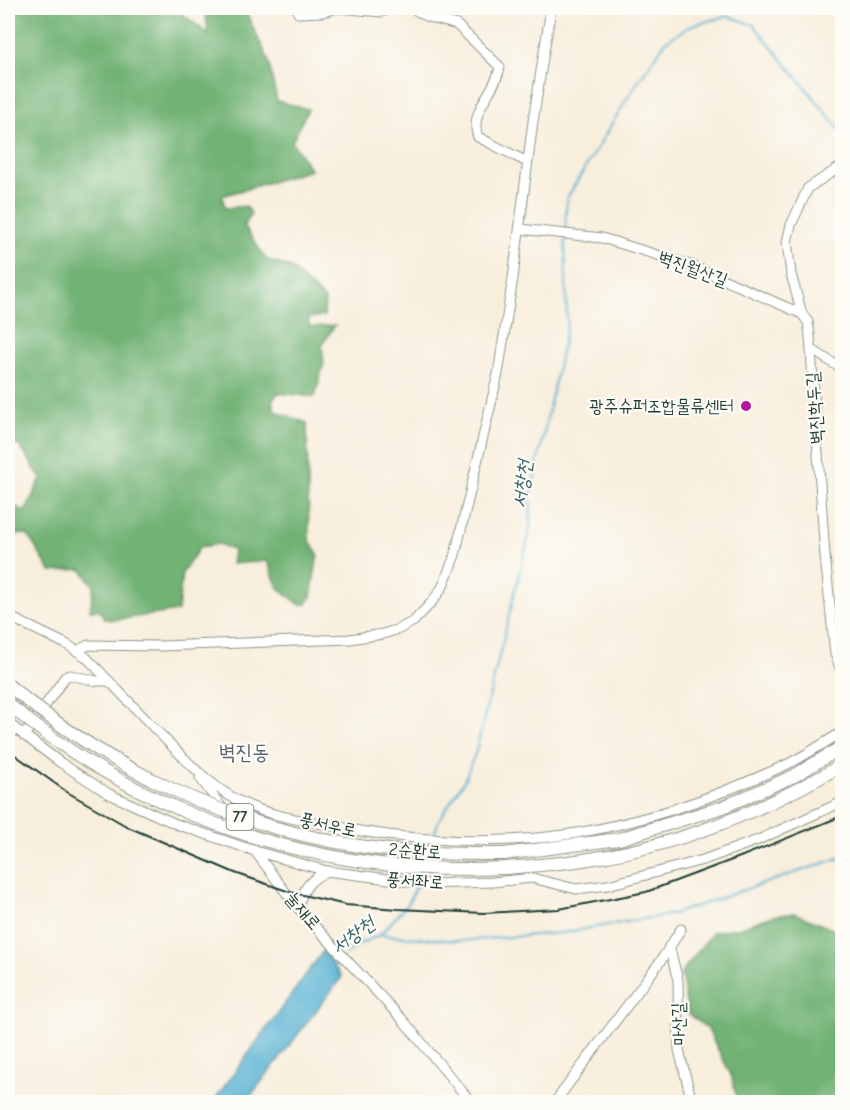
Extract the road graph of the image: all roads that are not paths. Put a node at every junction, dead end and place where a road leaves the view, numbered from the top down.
1 (392, 8) edge
2 (412, 8) edge
3 (551, 8) edge
4 (298, 13) dead end
5 (527, 162) junction
6 (840, 166) dead end
7 (520, 229) junction
8 (802, 314) junction
9 (811, 349) junction
10 (843, 369) edge
11 (8, 616) edge
12 (77, 651) junction
13 (843, 672) edge
14 (109, 681) junction
15 (8, 685) edge
16 (8, 704) edge
17 (8, 723) edge
18 (843, 732) edge
19 (24, 736) junction
20 (843, 747) edge
21 (843, 765) edge
22 (192, 766) junction
23 (843, 802) edge
24 (267, 810) junction
25 (236, 826) junction
26 (339, 827) junction
27 (255, 851) junction
28 (311, 867) junction
29 (327, 871) junction
30 (297, 906) junction
31 (681, 928) dead end
32 (669, 945) junction
33 (471, 1102) edge
34 (555, 1102) edge
35 (692, 1102) edge

1 - 4 street
2 - 5 street
3 - 5 street
5 - 7 street
6 - 8 street, 벽진학두길
7 - 8 street, 벽진월산길
7 - 12 street
8 - 9 street, 벽진학두길
9 - 10 street
9 - 13 street, 벽진학두길
11 - 12 street, 풍서우로
12 - 14 street, 풍서우로
14 - 19 street
14 - 22 street, 풍서우로
15 - 20 highway, 2순환로 / 77, bridge
16 - 21 highway, 2순환로 / 77, bridge
17 - 19 street, 풍서좌로
18 - 26 street, 풍서우로
19 - 27 street, 풍서좌로
22 - 24 street, 풍서우로
22 - 25 street, 눌재로
23 - 29 street, 풍서좌로
24 - 25 street
24 - 26 street, 풍서우로
25 - 27 street, 눌재로
26 - 28 street
27 - 28 street, 풍서좌로
27 - 30 street, 눌재로
28 - 29 street, 풍서좌로
29 - 30 street
30 - 33 street, 눌재로
31 - 32 street
32 - 34 street
32 - 35 street, 마산길

